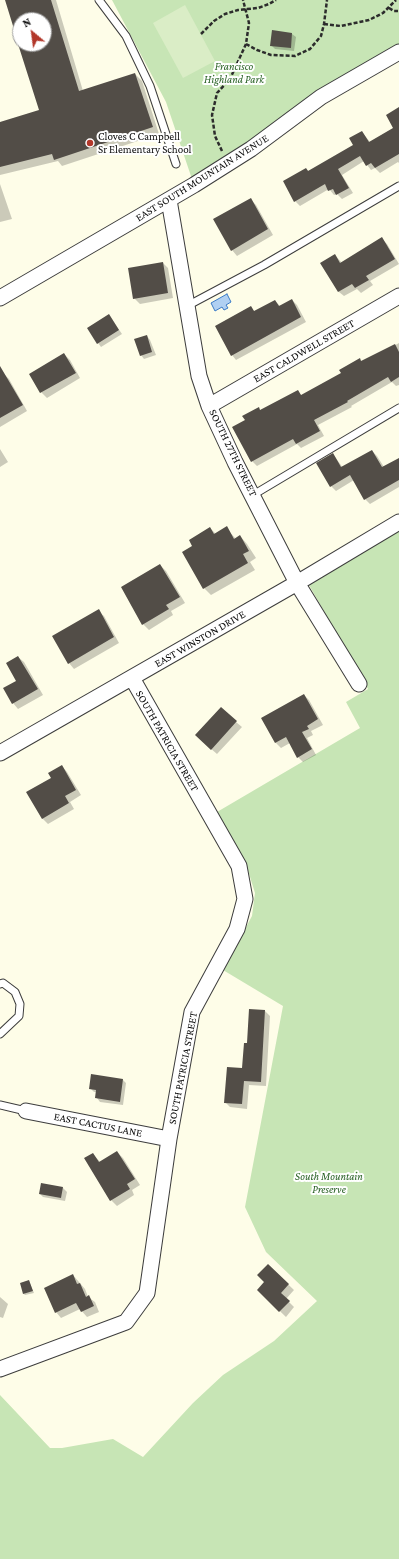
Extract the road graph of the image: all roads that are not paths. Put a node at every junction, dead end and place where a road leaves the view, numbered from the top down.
1 (99, 0) edge
2 (399, 52) edge
3 (176, 164) dead end
4 (399, 186) edge
5 (169, 200) junction
6 (399, 296) edge
7 (0, 298) edge
8 (187, 306) junction
9 (209, 406) junction
10 (399, 408) edge
11 (253, 495) junction
12 (399, 522) edge
13 (298, 583) junction
14 (132, 678) junction
15 (359, 684) dead end
16 (0, 753) edge
17 (0, 984) edge
18 (0, 1034) edge
19 (0, 1105) edge
20 (26, 1111) joint
21 (169, 1139) junction
22 (0, 1369) edge

1 - 3 lane
2 - 5 street, EAST SOUTH MOUNTAIN AVENUE
4 - 8 lane
5 - 7 street, EAST SOUTH MOUNTAIN AVENUE
5 - 8 street, SOUTH 27TH STREET
6 - 9 street, EAST CALDWELL STREET
8 - 9 street, SOUTH 27TH STREET
9 - 11 street, SOUTH 27TH STREET
10 - 11 lane
11 - 13 street, SOUTH 27TH STREET
12 - 13 street, EAST WINSTON DRIVE
13 - 14 street, EAST WINSTON DRIVE
13 - 15 street, SOUTH 27TH STREET
14 - 16 street, EAST WINSTON DRIVE
14 - 21 street, SOUTH PATRICIA STREET
17 - 18 lane
19 - 20 lane
20 - 21 street, EAST CACTUS LANE
21 - 22 street, SOUTH PATRICIA STREET

